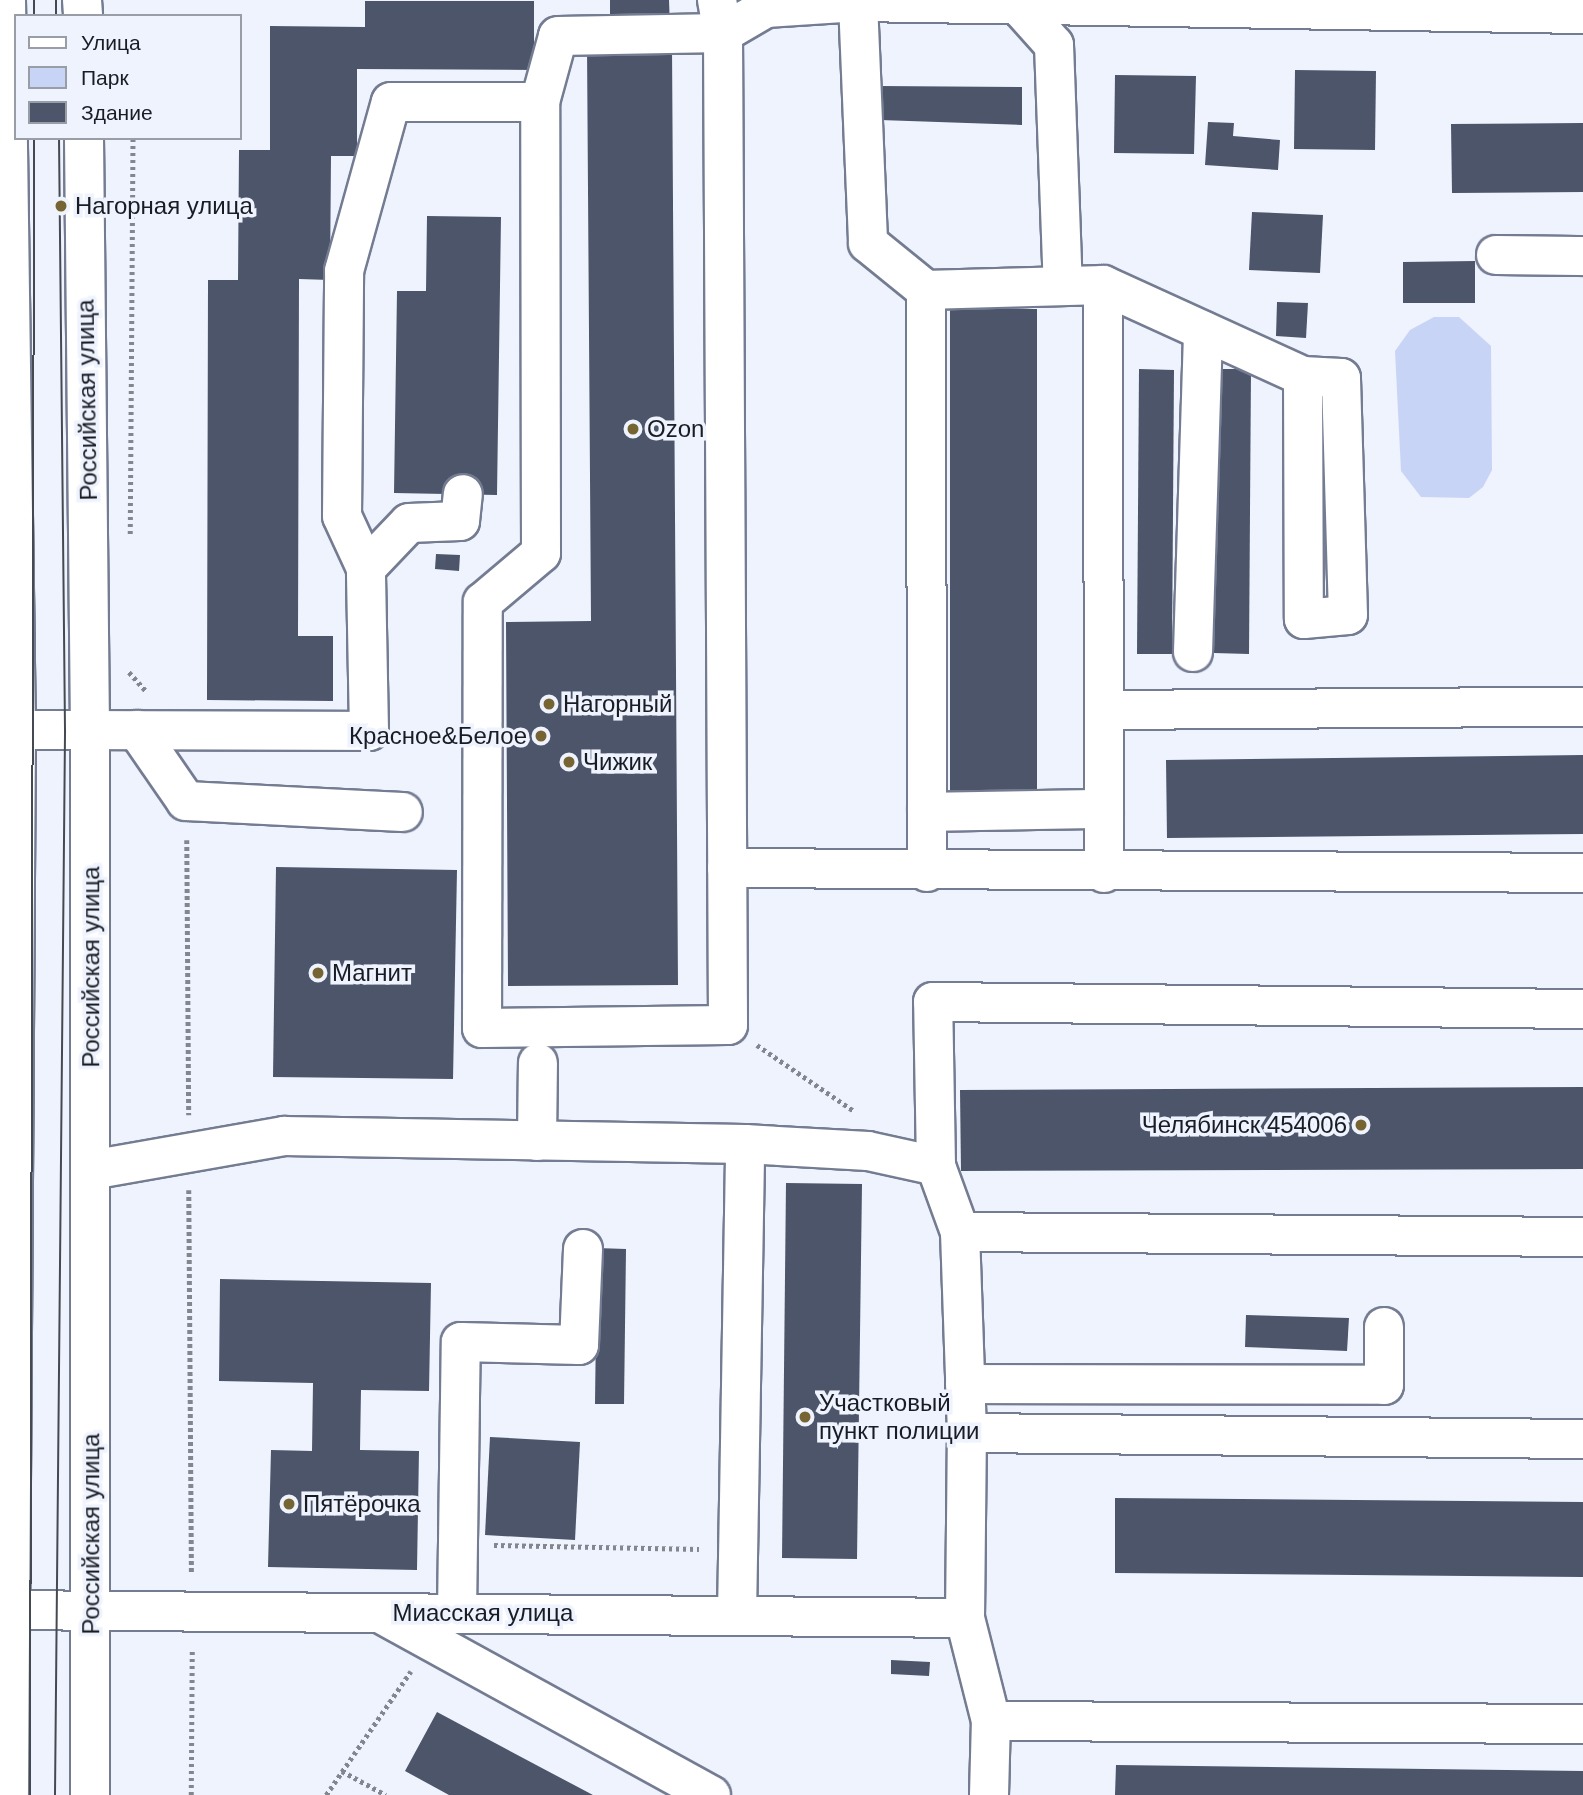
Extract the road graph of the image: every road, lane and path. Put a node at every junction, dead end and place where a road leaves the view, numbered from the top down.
1 (6, 0) edge
2 (858, 2) junction
3 (798, 3) edge
4 (1020, 4) edge
5 (1583, 14) edge
6 (720, 16) edge
7 (540, 102) junction
8 (84, 140) edge
9 (133, 140) edge
10 (1496, 256) dead end
11 (1583, 256) edge
12 (1103, 285) junction
13 (1062, 286) junction
14 (926, 290) junction
15 (1203, 331) junction
16 (1303, 376) junction
17 (463, 494) dead end
18 (130, 536) dead end
19 (366, 568) junction
20 (1193, 652) dead end
21 (129, 660) dead end
22 (1583, 707) edge
23 (1104, 710) junction
24 (16, 730) junction
25 (90, 730) junction
26 (137, 730) junction
27 (186, 730) junction
28 (369, 731) junction
29 (483, 733) junction
30 (187, 801) junction
31 (1104, 809) junction
32 (403, 812) dead end
33 (927, 812) junction
34 (727, 868) junction
35 (927, 872) junction
36 (1104, 873) junction
37 (1583, 873) edge
38 (1583, 1009) edge
39 (727, 1025) junction
40 (538, 1063) dead end
41 (866, 1119) dead end
42 (537, 1141) junction
43 (745, 1144) junction
44 (189, 1153) junction
45 (936, 1166) junction
46 (92, 1170) junction
47 (960, 1232) junction
48 (1583, 1237) edge
49 (583, 1249) dead end
50 (1384, 1327) dead end
51 (965, 1384) junction
52 (967, 1433) junction
53 (1583, 1439) edge
54 (458, 1544) junction
55 (737, 1550) junction
56 (6, 1610) edge
57 (91, 1611) junction
58 (192, 1612) junction
59 (379, 1612) junction
60 (457, 1614) junction
61 (737, 1615) junction
62 (965, 1618) junction
63 (431, 1641) junction
64 (991, 1721) junction
65 (1583, 1724) edge
66 (342, 1771) junction
67 (9, 1795) edge
68 (90, 1795) edge
69 (191, 1795) edge
70 (326, 1795) edge
71 (386, 1795) edge
72 (711, 1795) edge
73 (989, 1795) edge

1 - 24 main road
2 - 3 main road
2 - 4 main road
2 - 14 main road
3 - 6 main road
4 - 5 main road
4 - 13 main road
6 - 7 main road
6 - 34 main road
7 - 19 main road
7 - 29 main road
8 - 25 main road, Российская улица
9 - 18 path
10 - 11 main road
12 - 13 main road
12 - 15 main road
12 - 23 main road
13 - 14 main road
14 - 33 main road
15 - 16 main road
15 - 20 main road
16 - 16 main road
17 - 19 main road
19 - 28 main road
21 - 27 path
22 - 23 main road
23 - 31 main road
24 - 25 main road
24 - 56 main road
25 - 26 main road
25 - 46 main road, Российская улица
26 - 27 main road
26 - 30 main road
27 - 28 main road
28 - 29 path
29 - 39 main road
30 - 32 main road
30 - 44 path
31 - 33 main road
31 - 36 main road
33 - 35 main road
34 - 35 main road
34 - 39 main road
35 - 36 main road
36 - 37 main road
38 - 45 main road
39 - 41 path
40 - 42 main road
42 - 43 main road
42 - 44 main road
43 - 45 main road
43 - 55 main road
44 - 46 main road
44 - 58 path
45 - 47 main road
46 - 57 main road, Российская улица
47 - 48 main road
47 - 51 main road
49 - 54 main road
50 - 51 main road
51 - 52 main road
52 - 53 main road
52 - 62 main road
54 - 55 path
54 - 60 main road
55 - 61 main road
56 - 57 main road, Миасская улица
56 - 67 main road
57 - 58 main road, Миасская улица
57 - 68 main road, Российская улица
58 - 59 main road, Миасская улица
58 - 69 path
59 - 60 main road, Миасская улица
59 - 63 main road
60 - 61 main road, Миасская улица
61 - 62 main road, Миасская улица
62 - 64 main road
63 - 66 path
63 - 72 main road
64 - 65 main road
64 - 73 main road
66 - 70 path
66 - 71 path

